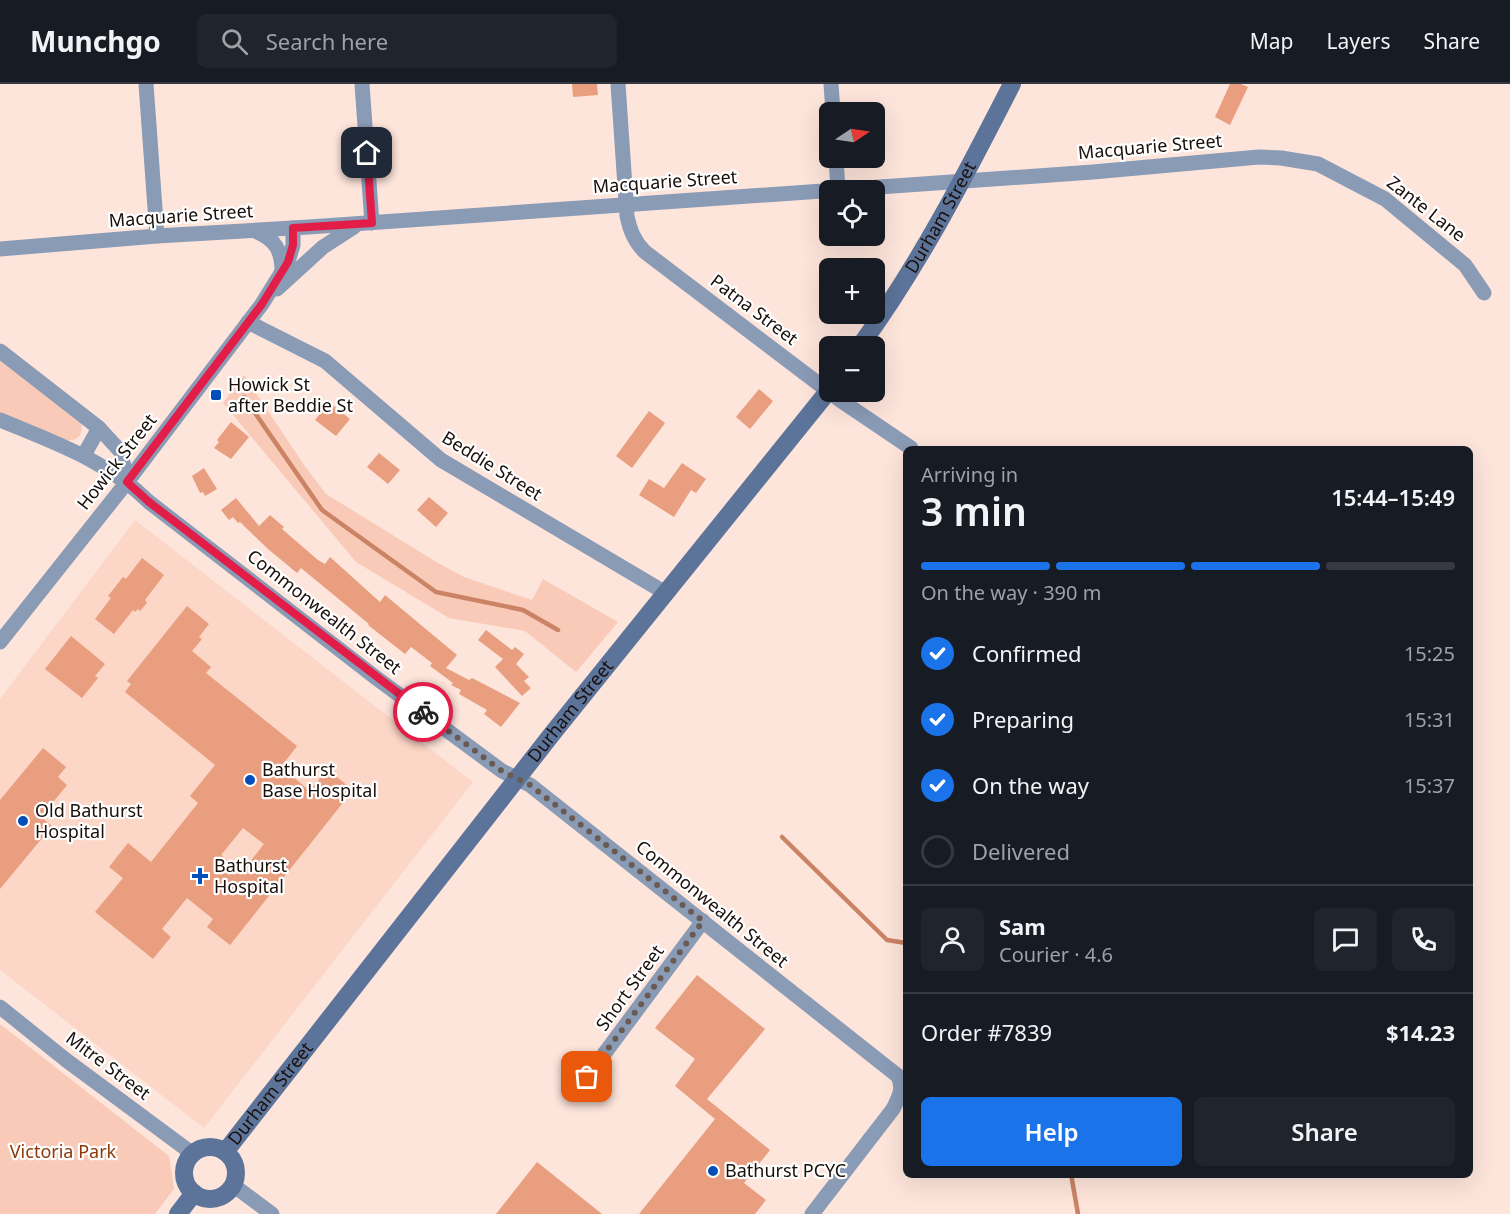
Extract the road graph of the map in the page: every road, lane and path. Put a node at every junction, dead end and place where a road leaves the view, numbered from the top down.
1 (146, 84) edge
2 (362, 84) edge
3 (618, 84) edge
4 (831, 84) edge
5 (1012, 84) edge
6 (832, 102) edge
7 (1332, 170) joint
8 (963, 180) junction
9 (885, 186) edge
10 (819, 190) edge
11 (627, 205) junction
12 (367, 223) junction
13 (309, 227) junction
14 (293, 228) junction
15 (255, 231) junction
16 (157, 236) junction
17 (0, 249) edge
18 (304, 264) junction
19 (282, 272) junction
20 (1484, 293) dead end
21 (262, 304) junction
22 (248, 322) junction
23 (867, 336) edge
24 (0, 351) edge
25 (819, 382) edge
26 (819, 402) edge
27 (846, 402) edge
28 (0, 420) edge
29 (99, 428) junction
30 (908, 446) edge
31 (84, 454) junction
32 (127, 482) junction
33 (664, 592) junction
34 (0, 642) edge
35 (517, 779) junction
36 (703, 921) junction
37 (0, 1007) edge
38 (587, 1077) dead end
39 (225, 1152) junction
40 (193, 1154) junction
41 (233, 1185) junction
42 (194, 1193) junction
43 (178, 1214) edge
44 (272, 1214) edge
45 (812, 1214) edge

1 - 16 street
2 - 12 street
3 - 11 street, Patna Street
4 - 6 street
5 - 8 main road, Durham Street
7 - 8 street, Macquarie Street
7 - 20 street, Zante Lane
8 - 9 street, Macquarie Street
8 - 23 main road, Durham Street
10 - 11 street, Macquarie Street
11 - 12 street, Macquarie Street
11 - 25 street, Patna Street
12 - 13 street, Macquarie Street
12 - 18 street, Howick Street
13 - 14 street, Macquarie Street
13 - 18 street
14 - 15 street, Macquarie Street
14 - 19 street, Howick Street
15 - 16 street, Macquarie Street
15 - 19 street
16 - 17 street, Macquarie Street
18 - 21 street, Howick Street
19 - 21 street, Howick Street
21 - 22 street, Howick Street
22 - 32 street, Howick Street
22 - 33 street, Beddie Street
24 - 29 street
26 - 33 main road, Durham Street
27 - 30 street, Patna Street
28 - 31 street, Commonwealth Street
29 - 31 street
29 - 32 street
31 - 32 street, Commonwealth Street
32 - 34 street, Howick Street
32 - 35 street, Commonwealth Street
33 - 35 main road, Durham Street
35 - 36 street, Commonwealth Street
35 - 39 main road, Durham Street
36 - 38 street, Short Street
36 - 45 street, Commonwealth Street
37 - 40 street, Mitre Street
39 - 40 main road
39 - 41 main road
40 - 42 main road
41 - 42 main road
41 - 44 street
42 - 43 main road

